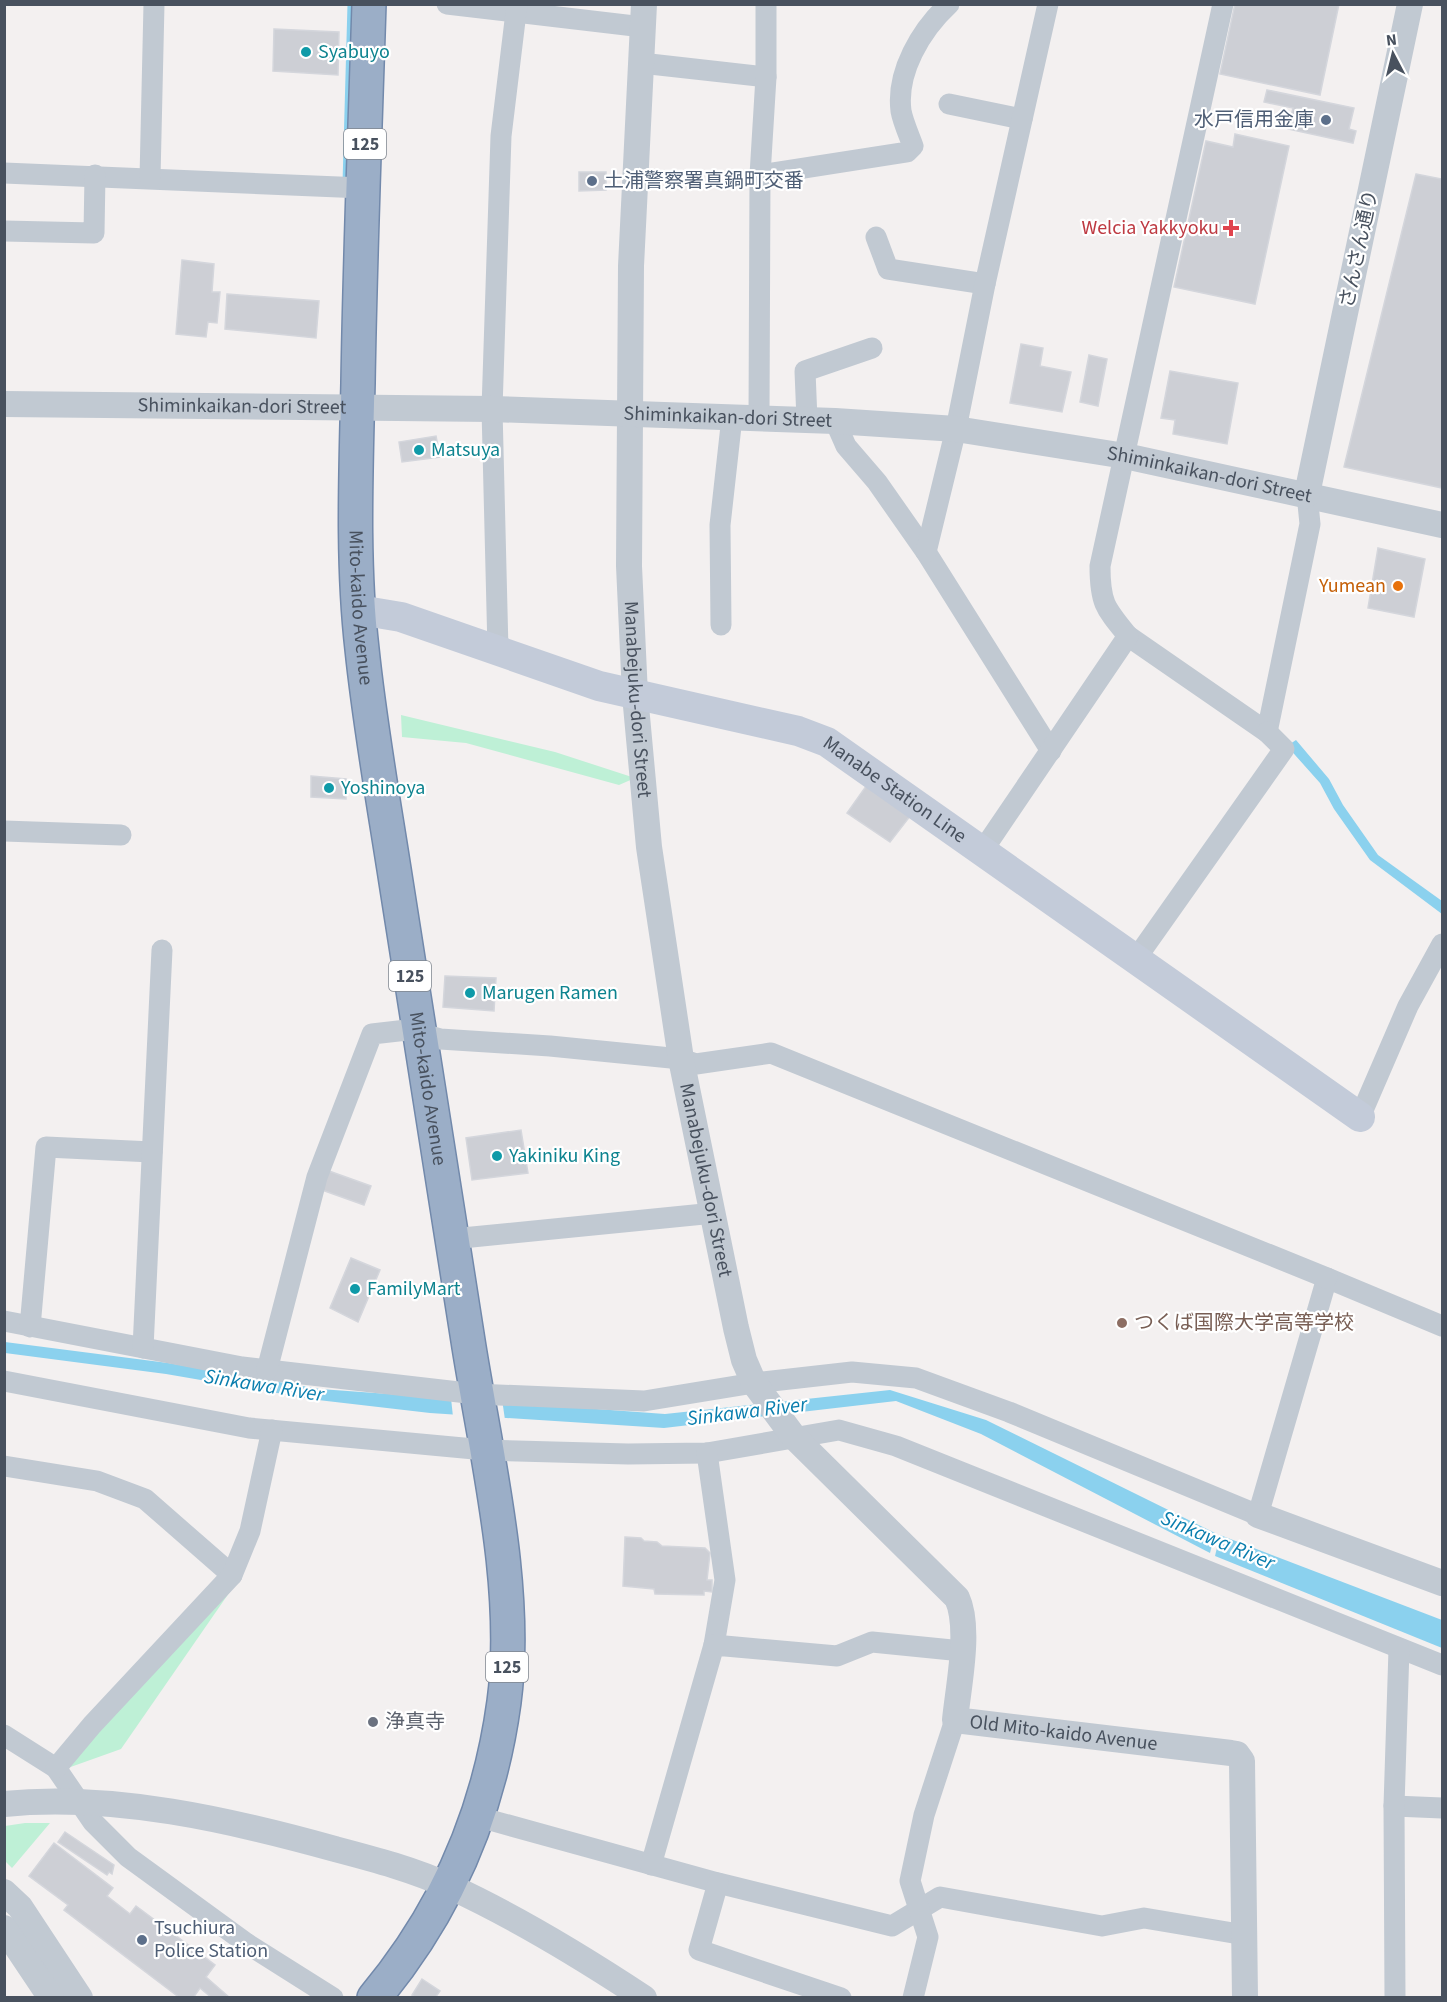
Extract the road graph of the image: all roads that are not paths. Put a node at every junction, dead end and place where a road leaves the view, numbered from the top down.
1 (154, 4) edge
2 (369, 4) edge
3 (447, 4) edge
4 (766, 4) edge
5 (949, 4) edge
6 (1048, 4) edge
7 (1223, 4) edge
8 (1410, 4) edge
9 (518, 8) edge
10 (644, 16) edge
11 (641, 63) junction
12 (766, 77) junction
13 (949, 104) dead end
14 (1022, 118) junction
15 (4, 173) edge
16 (95, 175) junction
17 (760, 175) junction
18 (150, 178) junction
19 (363, 188) junction
20 (4, 231) edge
21 (876, 237) dead end
22 (985, 284) junction
23 (872, 348) dead end
24 (4, 404) edge
25 (357, 407) junction
26 (492, 409) junction
27 (629, 414) junction
28 (732, 417) junction
29 (759, 418) junction
30 (807, 420) junction
31 (835, 421) junction
32 (956, 429) junction
33 (1125, 456) junction
34 (1307, 494) junction
35 (1443, 525) edge
36 (926, 552) junction
37 (359, 610) junction
38 (721, 625) dead end
39 (1128, 636) junction
40 (498, 650) junction
41 (635, 695) junction
42 (1267, 732) junction
43 (1051, 751) junction
44 (4, 831) edge
45 (121, 835) dead end
46 (983, 850) junction
47 (1443, 944) edge
48 (162, 950) dead end
49 (1135, 960) junction
50 (419, 1034) junction
51 (681, 1059) junction
52 (1360, 1117) joint
53 (152, 1152) junction
54 (714, 1213) junction
55 (452, 1239) junction
56 (1327, 1278) junction
57 (4, 1322) edge
58 (1443, 1326) edge
59 (30, 1327) junction
60 (143, 1348) junction
61 (267, 1370) junction
62 (4, 1381) edge
63 (759, 1390) junction
64 (477, 1396) junction
65 (272, 1430) junction
66 (790, 1432) junction
67 (484, 1445) junction
68 (708, 1453) junction
69 (4, 1466) edge
70 (1258, 1515) junction
71 (232, 1575) junction
72 (1443, 1583) edge
73 (714, 1645) junction
74 (1400, 1649) junction
75 (962, 1651) junction
76 (1443, 1665) edge
77 (955, 1720) junction
78 (4, 1735) edge
79 (56, 1768) junction
80 (81, 1802) junction
81 (4, 1804) edge
82 (1394, 1806) junction
83 (1443, 1808) edge
84 (479, 1817) junction
85 (651, 1865) junction
86 (718, 1883) junction
87 (450, 1887) junction
88 (4, 1892) edge
89 (918, 1911) junction
90 (4, 1928) edge
91 (1245, 1935) junction
92 (51, 1998) edge
93 (80, 1998) edge
94 (333, 1998) edge
95 (374, 1998) edge
96 (644, 1998) edge
97 (841, 1998) edge
98 (913, 1998) edge
99 (1245, 1998) edge
100 (1395, 1998) edge

1 - 18 street
2 - 19 highway, Mito-kaido Avenue / 125
3 - 9 street
4 - 12 street
5 - 17 street
6 - 14 street
7 - 33 street
8 - 34 street, さんさん通り
9 - 10 street
9 - 26 street
10 - 11 street, Manabejuku-dori Street
11 - 12 street
11 - 27 street, Manabejuku-dori Street
12 - 17 street
13 - 14 street
14 - 22 street
15 - 16 street
16 - 18 street
16 - 20 street
17 - 29 street
18 - 19 street
19 - 25 highway, Mito-kaido Avenue / 125
21 - 22 street
22 - 32 street
23 - 30 street
24 - 25 street, Shiminkaikan-dori Street
25 - 26 street, Shiminkaikan-dori Street
25 - 37 highway, Mito-kaido Avenue / 125
26 - 27 street, Shiminkaikan-dori Street
26 - 40 street
27 - 28 street, Shiminkaikan-dori Street
27 - 41 street, Manabejuku-dori Street
28 - 29 street, Shiminkaikan-dori Street
28 - 38 street
29 - 30 street, Shiminkaikan-dori Street
30 - 31 street, Shiminkaikan-dori Street
31 - 32 street, Shiminkaikan-dori Street
31 - 36 street
32 - 33 street, Shiminkaikan-dori Street
32 - 36 street
33 - 34 street, Shiminkaikan-dori Street
33 - 39 street
34 - 35 street, Shiminkaikan-dori Street
34 - 42 street
36 - 43 street
37 - 40 main road, Manabe Station Line
37 - 50 highway, Mito-kaido Avenue / 125
39 - 42 street
39 - 43 street
40 - 41 main road, Manabe Station Line
41 - 46 main road, Manabe Station Line
41 - 51 street, Manabejuku-dori Street
42 - 49 street
43 - 46 street
44 - 45 street
46 - 49 main road, Manabe Station Line
47 - 52 street
48 - 53 street
49 - 52 main road, Manabe Station Line
50 - 51 street
50 - 55 highway, Mito-kaido Avenue / 125
50 - 61 street
51 - 54 street, Manabejuku-dori Street
51 - 56 street
53 - 59 street
53 - 60 street
54 - 55 street
54 - 63 street, Manabejuku-dori Street
55 - 64 highway, Mito-kaido Avenue / 125
56 - 58 street
56 - 70 street
57 - 59 street
59 - 60 street
60 - 61 street
61 - 64 street
62 - 65 street
63 - 64 street
63 - 66 street, Old Mito-kaido Avenue
63 - 70 street
64 - 67 highway, Mito-kaido Avenue / 125
65 - 67 street
65 - 71 street
66 - 68 street
66 - 74 street
66 - 75 street, Old Mito-kaido Avenue
67 - 68 street
67 - 84 highway, Mito-kaido Avenue / 125
68 - 73 street
69 - 71 street
70 - 72 street
71 - 79 street
73 - 75 street
73 - 85 street
74 - 76 street
74 - 82 street
75 - 77 street, Old Mito-kaido Avenue
77 - 89 street
77 - 91 street, Old Mito-kaido Avenue
78 - 79 street
79 - 80 street
80 - 81 street
80 - 87 street
80 - 94 street
82 - 83 street
82 - 100 street
84 - 85 street
84 - 87 highway, Mito-kaido Avenue / 125
85 - 86 street
86 - 89 street
86 - 97 street
87 - 95 highway, Mito-kaido Avenue / 125
87 - 96 street
88 - 93 street
89 - 91 street
89 - 98 street
90 - 92 street
91 - 99 street, Old Mito-kaido Avenue

